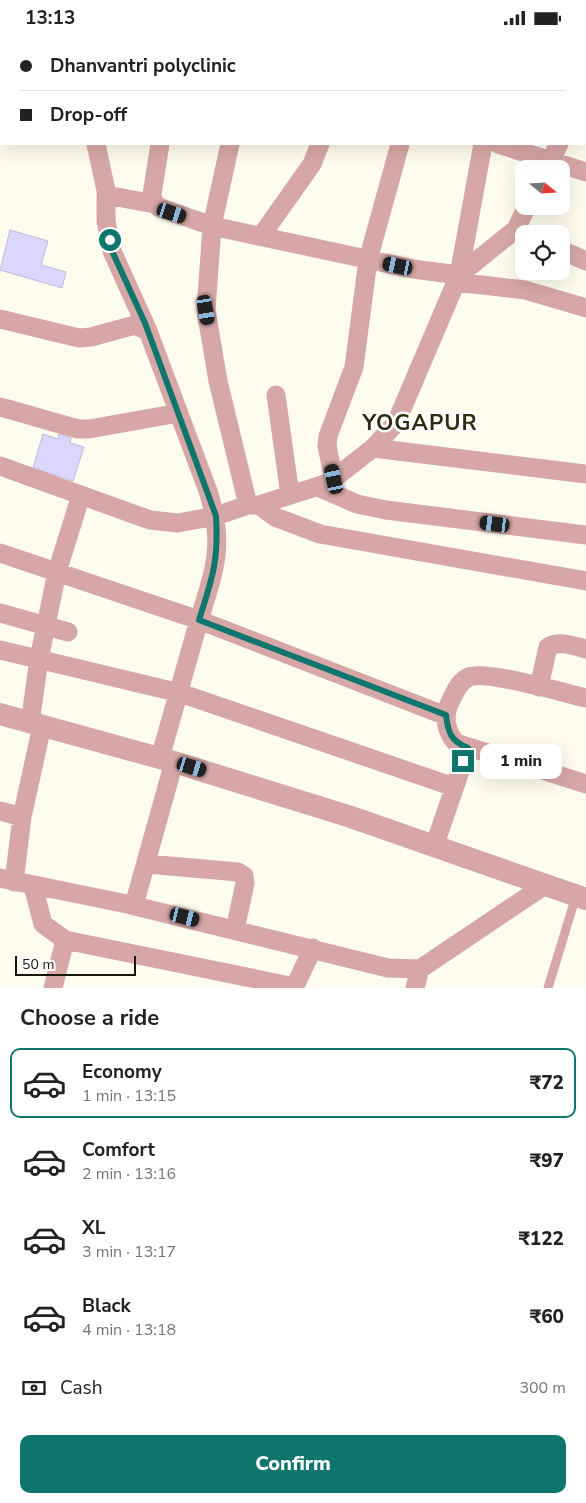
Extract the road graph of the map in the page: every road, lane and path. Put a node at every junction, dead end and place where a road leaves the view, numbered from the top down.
1 (96, 145) edge
2 (160, 145) edge
3 (230, 145) edge
4 (320, 145) edge
5 (400, 145) edge
6 (483, 145) edge
7 (500, 145) edge
8 (558, 145) edge
9 (536, 160) edge
10 (551, 160) edge
11 (570, 169) edge
12 (586, 172) edge
13 (106, 194) junction
14 (154, 204) junction
15 (212, 226) junction
16 (515, 236) edge
17 (261, 237) junction
18 (570, 254) edge
19 (368, 260) junction
20 (586, 261) edge
21 (457, 279) junction
22 (586, 308) edge
23 (0, 319) edge
24 (148, 331) junction
25 (276, 395) dead end
26 (0, 407) edge
27 (179, 413) junction
28 (373, 448) junction
29 (0, 465) edge
30 (586, 474) edge
31 (326, 483) junction
32 (81, 495) junction
33 (290, 495) junction
34 (253, 505) junction
35 (216, 516) junction
36 (586, 535) edge
37 (0, 553) edge
38 (57, 572) junction
39 (586, 581) edge
40 (0, 613) edge
41 (199, 620) junction
42 (46, 625) junction
43 (68, 632) dead end
44 (586, 649) edge
45 (0, 651) edge
46 (39, 659) junction
47 (539, 687) junction
48 (180, 693) junction
49 (586, 698) edge
50 (0, 714) edge
51 (446, 715) junction
52 (36, 724) junction
53 (468, 748) junction
54 (168, 760) junction
55 (586, 783) edge
56 (454, 787) junction
57 (0, 811) edge
58 (22, 817) junction
59 (434, 847) junction
60 (147, 864) junction
61 (7, 880) edge
62 (545, 885) junction
63 (33, 886) junction
64 (581, 897) edge
65 (134, 905) junction
66 (235, 930) junction
67 (65, 940) junction
68 (313, 948) junction
69 (420, 969) junction
70 (57, 987) edge
71 (294, 988) edge
72 (415, 988) edge
73 (548, 988) edge

1 - 13 street
2 - 14 street
3 - 15 street
4 - 17 street
5 - 19 street
6 - 21 street
7 - 9 street
8 - 10 street
11 - 12 street
13 - 14 street
13 - 24 street
14 - 15 street
15 - 17 street
15 - 34 street
16 - 21 street
17 - 19 street
18 - 20 street
19 - 21 street
19 - 31 street
21 - 22 street
21 - 28 street
23 - 24 street
24 - 27 street
25 - 33 street
26 - 27 street
27 - 35 street
28 - 30 street
28 - 31 street
29 - 32 street
31 - 33 street
31 - 36 street
32 - 35 street
32 - 38 street
33 - 34 street
34 - 35 street
34 - 39 street
35 - 41 street
37 - 38 street
38 - 41 street
38 - 42 street
40 - 42 street
41 - 48 street
41 - 51 street
42 - 43 street
42 - 46 street
44 - 47 street
45 - 46 street
46 - 48 street
46 - 52 street
47 - 49 street
47 - 51 street
48 - 54 street
48 - 56 street
50 - 52 street
51 - 53 street
52 - 54 street
52 - 58 street
53 - 55 street
53 - 56 street
54 - 59 street
54 - 60 street
56 - 59 street
57 - 58 street
58 - 61 street
59 - 62 street
60 - 65 street
60 - 66 street
61 - 63 street
62 - 64 street
62 - 69 street
63 - 65 street
63 - 67 street
64 - 73 lane
65 - 66 street
66 - 68 street
67 - 70 street
67 - 71 street
68 - 69 street
68 - 71 street
69 - 72 street

